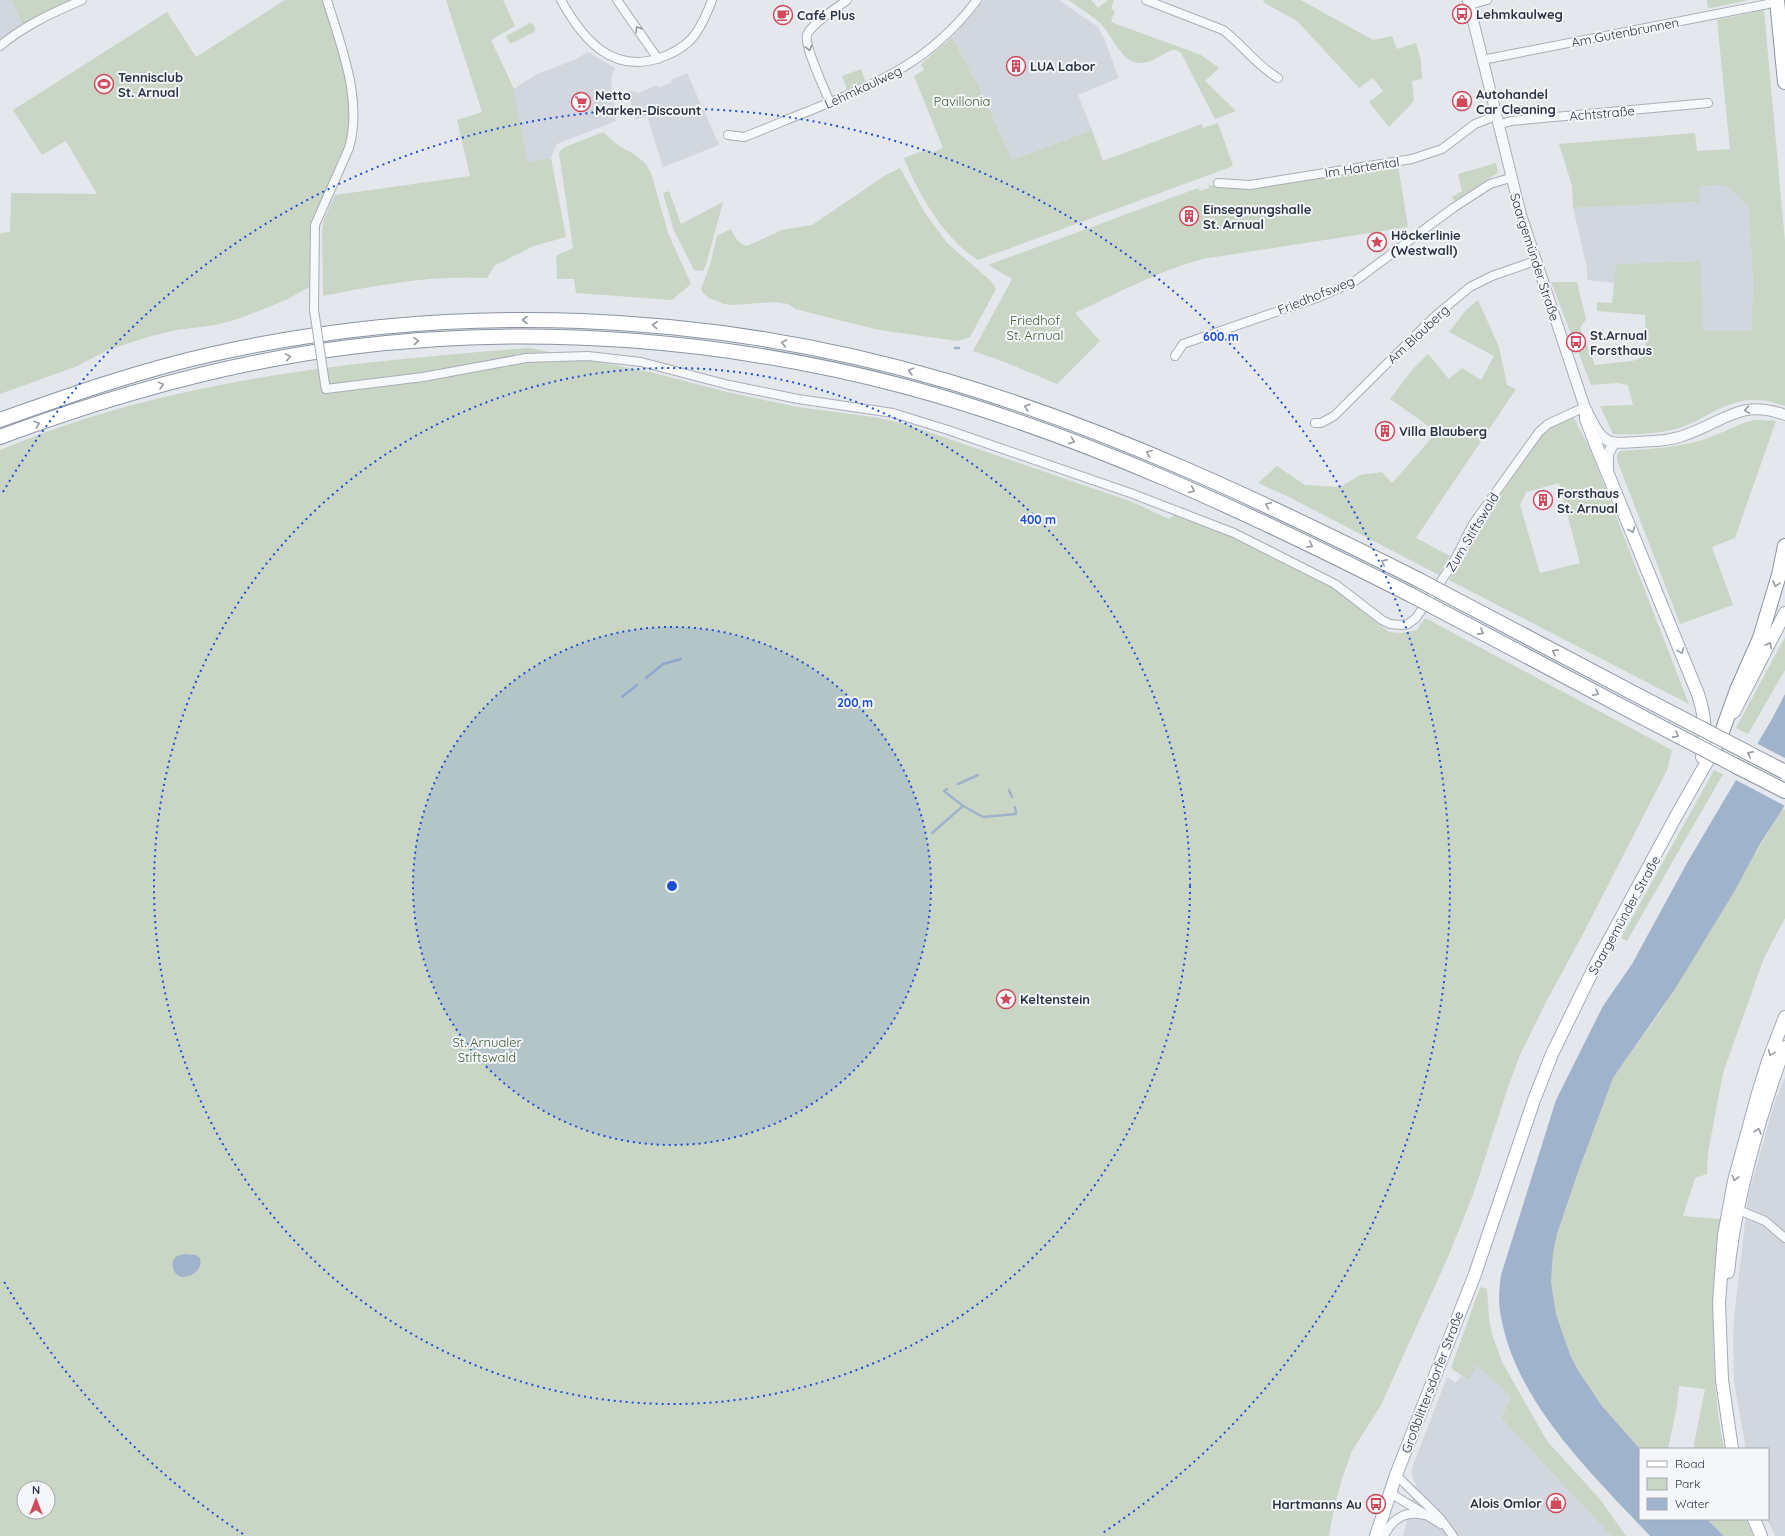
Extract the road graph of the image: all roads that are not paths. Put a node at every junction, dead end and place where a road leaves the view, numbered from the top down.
1 (82, 0) edge
2 (327, 0) edge
3 (561, 0) edge
4 (617, 0) edge
5 (712, 0) edge
6 (847, 0) edge
7 (977, 0) edge
8 (1146, 0) edge
9 (1487, 0) edge
10 (1469, 2) edge
11 (1772, 2) edge
12 (0, 46) edge
13 (658, 59) junction
14 (1482, 60) junction
15 (1278, 78) dead end
16 (1785, 82) edge
17 (830, 103) junction
18 (1708, 103) dead end
19 (1497, 120) junction
20 (728, 135) dead end
21 (1510, 178) junction
22 (1218, 183) dead end
23 (1535, 261) junction
24 (1175, 356) dead end
25 (1585, 409) junction
26 (1785, 416) edge
27 (0, 420) edge
28 (1315, 423) dead end
29 (0, 437) edge
30 (1614, 442) junction
31 (1608, 472) junction
32 (1785, 546) edge
33 (1785, 613) edge
34 (1718, 742) junction
35 (1785, 772) edge
36 (1785, 791) edge
37 (1675, 818) junction
38 (1785, 1017) edge
39 (1785, 1047) edge
40 (1733, 1208) junction
41 (1490, 1229) joint
42 (1785, 1238) edge
43 (1732, 1448) edge
44 (1396, 1475) junction
45 (1390, 1493) junction
46 (1429, 1516) junction
47 (1754, 1520) edge
48 (1450, 1533) edge
49 (1376, 1536) edge
50 (1384, 1536) edge
51 (1761, 1536) edge

1 - 12 street
2 - 25 street, Zum Stiftswald, bridge
3 - 13 street
13 -> 4 street
5 - 13 street
6 -> 17 street
7 - 17 street, Lehmkaulweg
8 - 15 street
9 - 10 street
10 - 14 street, Saargemünder Straße
11 - 14 street, Am Gutenbrunnen
11 - 16 highway
14 - 19 street, Saargemünder Straße
17 - 20 street, Lehmkaulweg
18 - 19 street, Achtstraße
19 - 21 street, Saargemünder Straße
19 - 22 street, Im Hartental
21 - 23 street, Saargemünder Straße
21 - 24 street, Friedhofsweg
23 - 25 street, Saargemünder Straße
23 - 28 street, Am Blauberg
25 - 30 street, Saargemünder Straße
25 - 31 main road
26 -> 30 street
35 -> 27 highway, bridge
29 -> 36 highway, bridge
30 - 31 street
31 -> 37 main road
32 -> 34 highway
34 -> 33 main road, Saargemünder Straße
34 - 37 main road, Saargemünder Straße
37 - 41 main road, Saargemünder Straße
38 -> 40 main road
40 -> 39 main road
40 - 42 street
40 - 43 main road
41 - 44 main road, Großblittersdorfer Straße
44 - 45 main road, Großblittersdorfer Straße
44 - 48 street
45 - 46 street
45 - 49 main road, Großblittersdorfer Straße
46 - 48 street
46 - 50 street
47 - 51 main road

